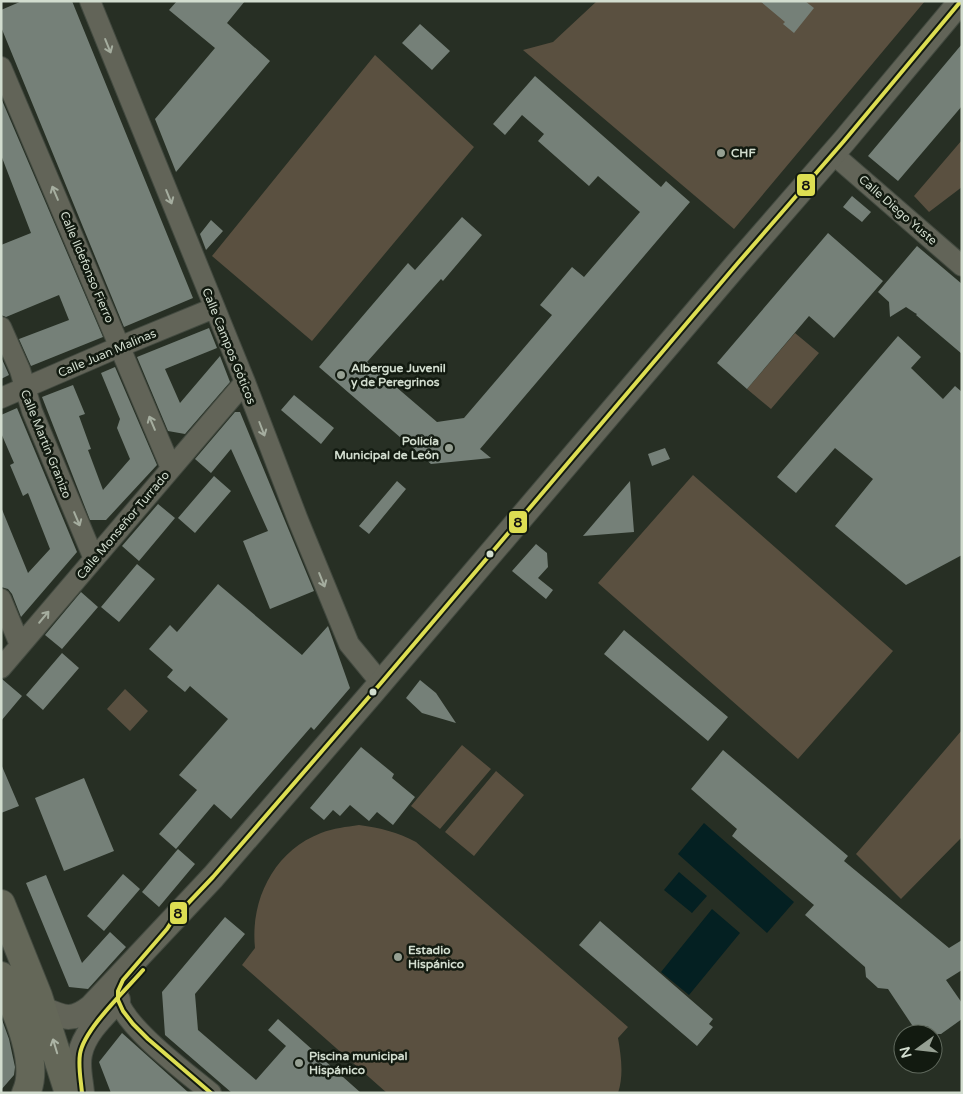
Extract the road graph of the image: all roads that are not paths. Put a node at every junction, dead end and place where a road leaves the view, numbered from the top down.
1 (90, 1) edge
2 (962, 1) edge
3 (1, 67) edge
4 (833, 154) junction
5 (962, 266) edge
6 (214, 308) junction
7 (1, 327) edge
8 (119, 346) junction
9 (245, 382) junction
10 (24, 388) junction
11 (1, 398) edge
12 (171, 468) junction
13 (94, 559) junction
14 (1, 599) edge
15 (20, 645) junction
16 (1, 668) edge
17 (380, 683) junction
18 (213, 877) junction
19 (1, 904) edge
20 (174, 918) junction
21 (4, 987) edge
22 (118, 1000) junction
23 (43, 1009) junction
24 (26, 1093) edge
25 (69, 1093) edge
26 (82, 1093) edge
27 (211, 1093) edge

1 -> 6 street, Calle Campos Góticos
2 - 4 street
8 -> 3 street, Calle Ildefonso Fierro
4 - 5 street, Calle Diego Yuste
4 - 17 street
6 - 8 street, Calle Juan Malinas
6 - 9 street, Calle Campos Góticos
7 - 10 street, Calle Martín Granizo
8 - 10 street, Calle Juan Malinas
12 -> 8 street, Calle Ildefonso Fierro
9 - 12 street, Calle Monseñor Turrado
9 -> 17 street, Calle Campos Góticos
10 - 11 street, Calle Juan Malinas
10 -> 13 street, Calle Martín Granizo
12 - 13 street, Calle Monseñor Turrado
15 -> 13 street, Calle Monseñor Turrado
14 - 15 street
15 - 16 street, Calle Monseñor Turrado
17 - 18 street
18 - 20 street
18 - 22 street
19 - 23 highway
20 - 22 street
20 - 23 street
21 - 24 highway
22 - 26 street
22 - 27 street
25 -> 23 highway

